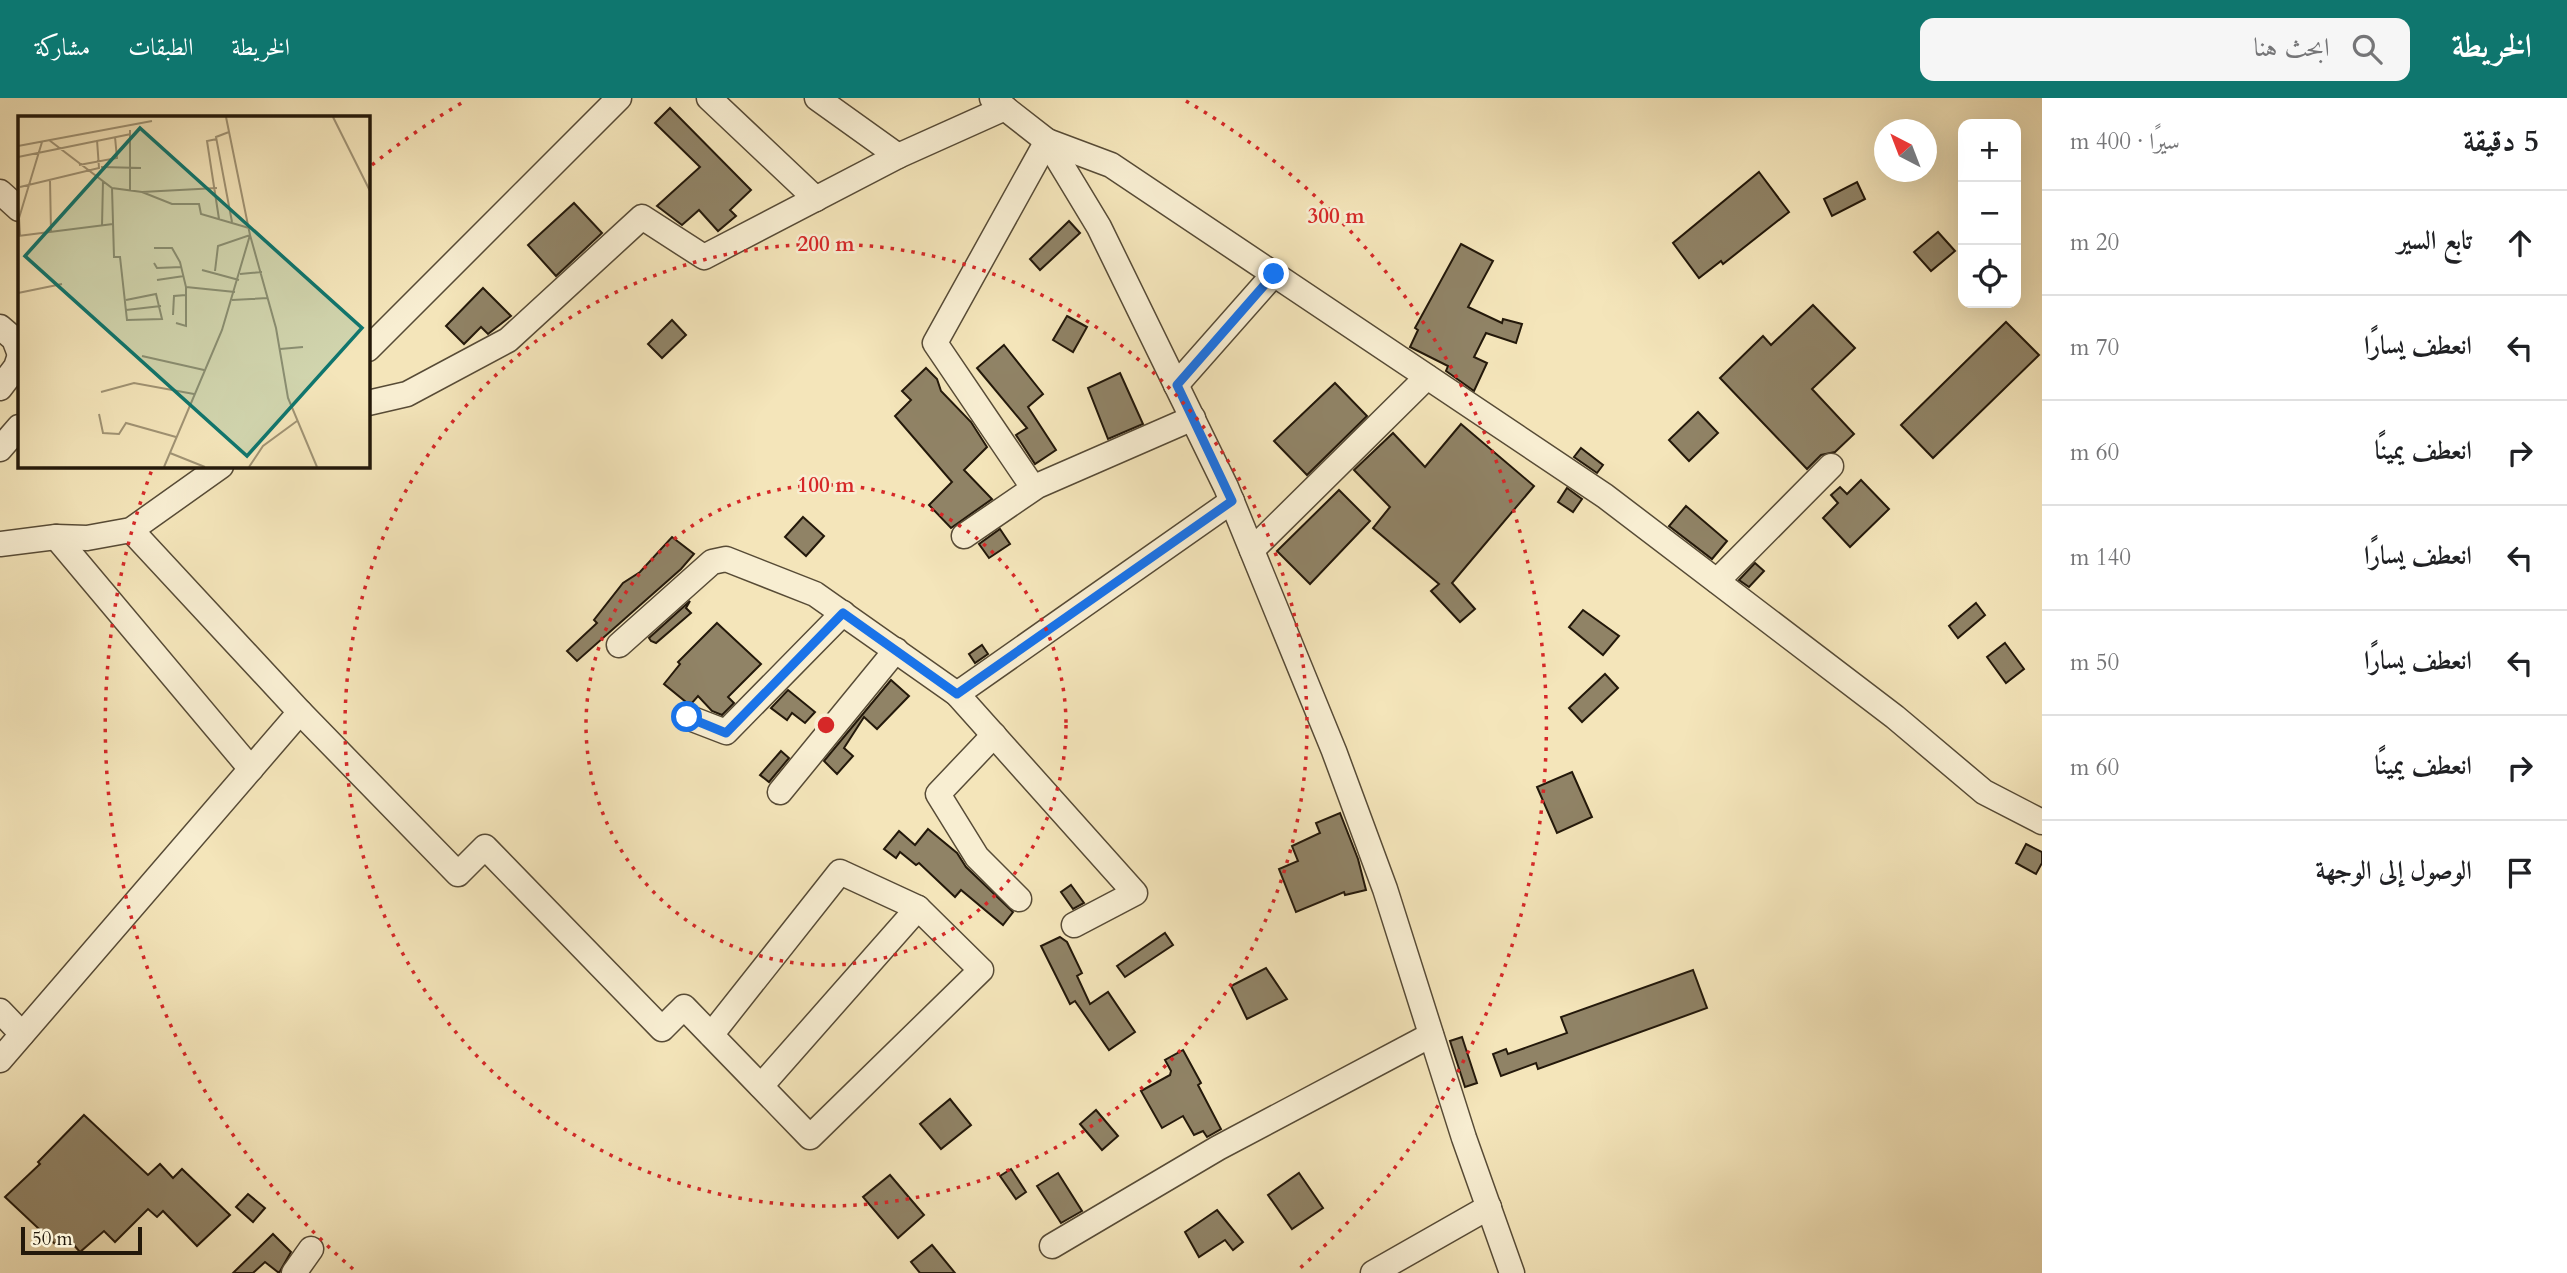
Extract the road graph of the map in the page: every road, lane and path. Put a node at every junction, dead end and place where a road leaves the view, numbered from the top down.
1 (619, 98) edge
2 (709, 98) edge
3 (817, 98) edge
4 (998, 103) edge
5 (1047, 141) junction
6 (898, 156) junction
7 (0, 192) edge
8 (816, 199) junction
9 (18, 208) edge
10 (1274, 274) junction
11 (0, 327) edge
12 (369, 348) edge
13 (18, 349) edge
14 (18, 361) edge
15 (1427, 377) junction
16 (1177, 385) junction
17 (0, 387) edge
18 (369, 403) edge
19 (1193, 418) junction
20 (18, 428) edge
21 (0, 449) edge
22 (220, 467) edge
23 (1831, 467) dead end
24 (1030, 483) dead end
25 (1232, 501) junction
26 (131, 530) junction
27 (56, 537) junction
28 (964, 537) dead end
29 (0, 544) edge
30 (1252, 550) junction
31 (1717, 581) junction
32 (843, 613) junction
33 (619, 645) dead end
34 (896, 650) junction
35 (957, 694) junction
36 (300, 712) junction
37 (687, 717) dead end
38 (994, 735) junction
39 (251, 769) junction
40 (780, 792) dead end
41 (2042, 822) edge
42 (1019, 899) dead end
43 (918, 908) junction
44 (1074, 925) dead end
45 (0, 1011) edge
46 (22, 1034) junction
47 (711, 1035) junction
48 (1431, 1035) junction
49 (0, 1060) edge
50 (761, 1086) junction
51 (1489, 1207) junction
52 (1052, 1246) dead end
53 (311, 1249) dead end
54 (294, 1273) edge
55 (1373, 1273) edge
56 (1512, 1273) edge

1 - 12 street
2 - 8 street
3 - 6 street
4 - 5 street
4 - 6 street
5 - 10 street
5 - 16 street
5 - 24 street
6 - 8 street
7 - 9 street
8 - 18 street
10 - 15 street
10 - 16 street
11 - 13 street
14 - 17 street
15 - 30 street
15 - 31 street
16 - 19 street
19 - 25 street
19 - 28 street
20 - 21 street
22 - 26 street
23 - 31 street
25 - 30 street
25 - 35 street
26 - 27 street
26 - 36 street
27 - 29 street
27 - 39 street
30 - 48 street
31 - 41 street
32 - 33 street
32 - 34 street
32 - 37 street
34 - 35 street
34 - 40 street
35 - 38 street
36 - 39 street
36 - 47 street
38 - 42 street
38 - 44 street
39 - 46 street
43 - 47 street
43 - 50 street
43 - 50 street
45 - 46 street
46 - 49 street
47 - 50 street
48 - 51 street
48 - 52 street
51 - 55 street
51 - 56 street
53 - 54 street

